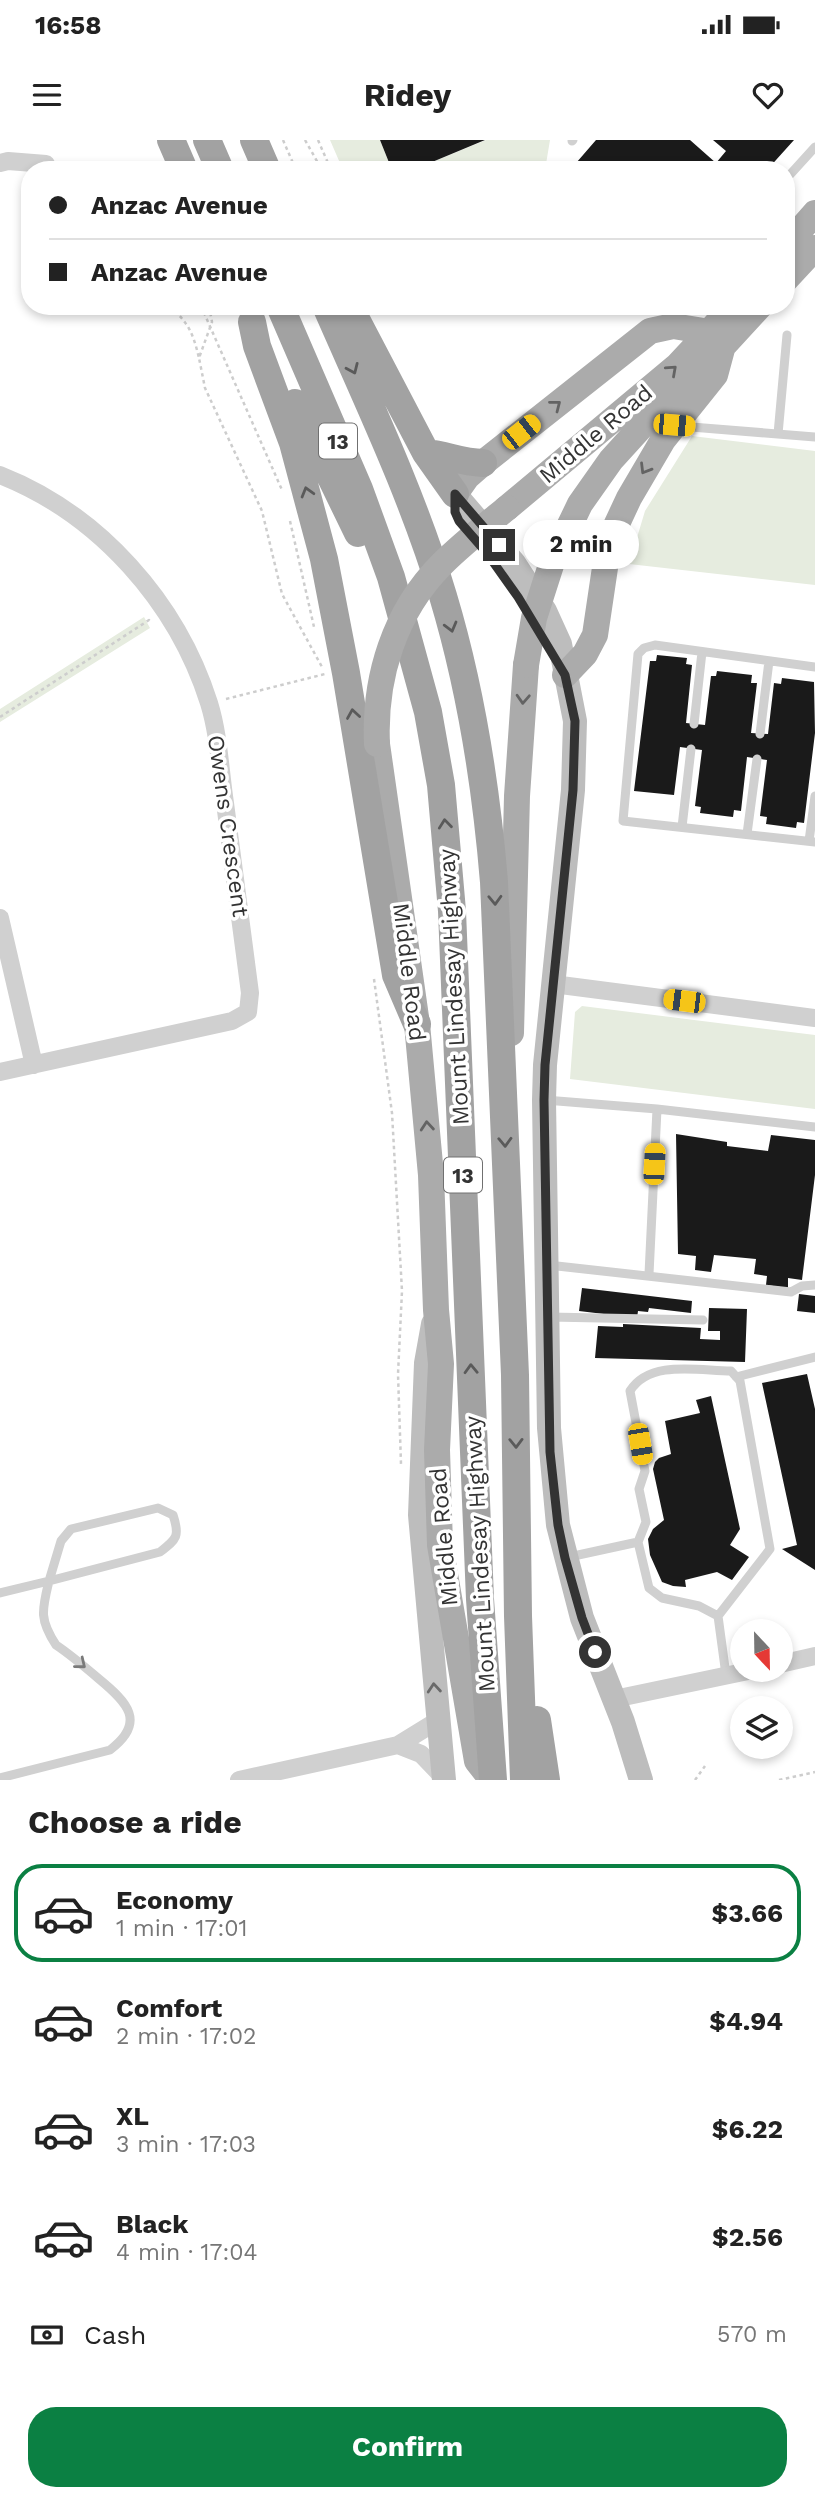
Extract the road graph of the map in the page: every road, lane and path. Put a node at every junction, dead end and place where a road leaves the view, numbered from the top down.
1 (171, 140) edge
2 (207, 140) edge
3 (254, 140) edge
4 (283, 140) edge
5 (305, 140) edge
6 (318, 140) edge
7 (815, 147) edge
8 (180, 161) edge
9 (216, 161) edge
10 (263, 161) edge
11 (292, 161) edge
12 (318, 161) edge
13 (327, 161) edge
14 (21, 162) edge
15 (0, 163) edge
16 (795, 169) edge
17 (815, 212) edge
18 (795, 235) edge
19 (815, 248) edge
20 (795, 269) edge
21 (180, 315) edge
22 (205, 315) edge
23 (211, 315) edge
24 (248, 315) edge
25 (249, 315) edge
26 (283, 315) edge
27 (330, 315) edge
28 (354, 315) edge
29 (728, 315) edge
30 (748, 315) edge
31 (787, 335) dead end
32 (716, 340) junction
33 (199, 358) junction
34 (674, 425) junction
35 (778, 434) junction
36 (815, 437) edge
37 (426, 453) junction
38 (483, 463) junction
39 (0, 475) edge
40 (282, 490) dead end
41 (455, 494) junction
42 (289, 514) dead end
43 (391, 577) junction
44 (172, 621) junction
45 (314, 630) dead end
46 (702, 652) junction
47 (320, 656) dead end
48 (769, 661) junction
49 (815, 667) edge
50 (325, 674) junction
51 (565, 675) junction
52 (330, 682) dead end
53 (209, 704) junction
54 (0, 717) edge
55 (694, 724) dead end
56 (760, 733) dead end
57 (691, 748) dead end
58 (757, 759) dead end
59 (815, 796) edge
60 (682, 827) junction
61 (747, 834) junction
62 (812, 841) edge
63 (0, 918) edge
64 (373, 977) dead end
65 (553, 984) junction
66 (815, 1018) edge
67 (417, 1024) junction
68 (34, 1065) junction
69 (0, 1072) edge
70 (502, 1074) junction
71 (544, 1100) junction
72 (657, 1109) junction
73 (815, 1127) edge
74 (547, 1264) junction
75 (649, 1274) junction
76 (815, 1285) edge
77 (436, 1310) junction
78 (547, 1317) junction
79 (703, 1320) dead end
80 (815, 1357) edge
81 (736, 1377) junction
82 (401, 1467) dead end
83 (638, 1542) junction
84 (565, 1558) junction
85 (49, 1581) junction
86 (0, 1592) edge
87 (718, 1616) junction
88 (815, 1656) edge
89 (793, 1661) edge
90 (730, 1674) edge
91 (520, 1675) junction
92 (726, 1675) junction
93 (614, 1699) junction
94 (437, 1721) junction
95 (398, 1745) junction
96 (705, 1766) dead end
97 (815, 1772) edge
98 (0, 1778) edge
99 (444, 1779) edge
100 (239, 1780) edge
101 (493, 1780) edge
102 (524, 1780) edge
103 (546, 1780) edge
104 (641, 1780) edge
105 (695, 1780) edge
106 (779, 1780) edge

1 - 8 highway
2 - 9 highway
3 - 10 highway
4 - 11 path
5 - 12 path
6 - 13 path
7 - 16 lane
14 - 15 street
17 - 18 main road
19 - 20 main road
21 - 33 path
22 - 40 path, bridge
23 - 33 path
67 -> 24 highway
25 - 43 highway
26 - 43 highway, Mount Lindesay Highway / 13
27 -> 70 highway, Mount Lindesay Highway / 13
28 - 37 highway
29 - 32 main road, Middle Road
30 - 32 main road, Middle Road
31 - 35 lane
32 - 34 main road
38 -> 32 main road
67 -> 32 main road, Middle Road, bridge
32 -> 70 main road, Middle Road, bridge
33 - 50 path
34 - 35 lane
34 -> 51 main road
35 - 36 lane
37 - 38 highway
37 - 41 highway
38 - 41 main road
39 - 44 street, Owens Crescent
41 - 51 main road
42 - 45 path
101 -> 43 highway, Mount Lindesay Highway / 13
44 - 53 street, Owens Crescent
44 - 54 path
46 - 48 lane
46 - 55 lane
46 - 60 lane
47 - 50 path
48 - 49 lane
48 - 56 lane
50 - 52 path
50 - 53 path
51 - 65 main road
53 - 68 street, Owens Crescent
57 - 60 lane
58 - 61 lane
59 - 62 lane
60 - 61 lane
61 - 62 lane
63 - 68 street
64 - 82 path
65 - 66 street
65 - 71 main road
77 -> 67 main road, Middle Road
68 - 69 street, Owens Crescent
70 -> 91 highway, Mount Lindesay Highway / 13
71 - 72 lane
71 - 74 main road
72 - 73 lane
72 - 75 lane
74 - 75 lane
74 - 78 main road
75 - 76 lane
94 -> 77 main road
77 - 101 main road, Middle Road
78 - 79 lane
78 - 84 main road
80 - 81 lane
81 - 83 lane
81 - 87 lane
83 - 84 lane
83 - 87 lane
84 - 93 main road
85 - 85 lane
85 - 86 lane
85 -> 98 lane
87 - 92 lane
88 - 89 street
90 - 92 street
91 - 102 highway, Mount Lindesay Highway / 13
91 - 103 highway
92 - 93 street
93 - 104 main road
94 - 95 street
94 - 99 main road
95 - 99 street
95 - 100 street
96 - 105 path
97 - 106 path

